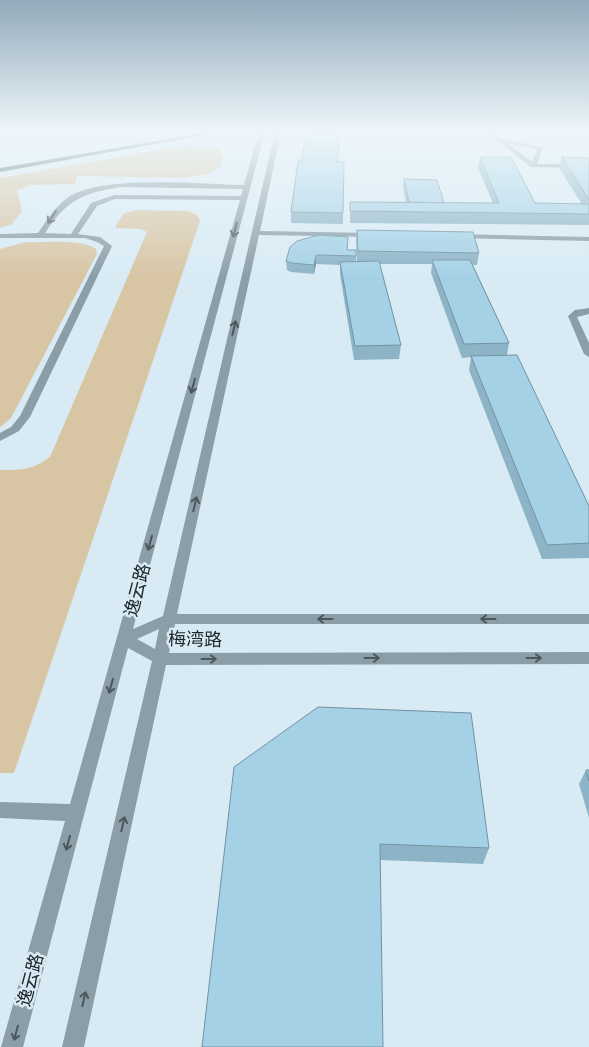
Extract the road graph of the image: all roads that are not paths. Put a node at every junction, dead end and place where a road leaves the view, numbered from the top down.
1 (249, 181) edge
2 (267, 181) edge
3 (247, 187) junction
4 (244, 198) junction
5 (256, 233) junction
6 (40, 235) junction
7 (383, 235) edge
8 (0, 236) edge
9 (73, 236) junction
10 (452, 236) edge
11 (589, 239) edge
12 (589, 311) edge
13 (589, 354) edge
14 (0, 438) edge
15 (589, 618) edge
16 (169, 620) junction
17 (124, 639) junction
18 (589, 658) edge
19 (160, 659) junction
20 (0, 810) edge
21 (76, 812) junction
22 (12, 1047) edge
23 (73, 1047) edge

1 - 3 street, 逸云路
2 - 5 street, 逸云路
3 - 4 street, 逸云路
3 -> 6 street
4 - 9 street
4 -> 17 street, 逸云路
5 - 7 street
16 -> 5 street, 逸云路
6 - 8 street
6 - 9 street
9 - 14 street
10 - 11 street
12 - 13 street
15 -> 16 street, 梅湾路
16 - 17 street, 梅湾路
16 - 19 street, 逸云路
17 - 19 street, 梅湾路
17 -> 21 street, 逸云路
19 -> 18 street, 梅湾路
23 -> 19 street, 逸云路
20 - 21 street
21 -> 22 street, 逸云路

